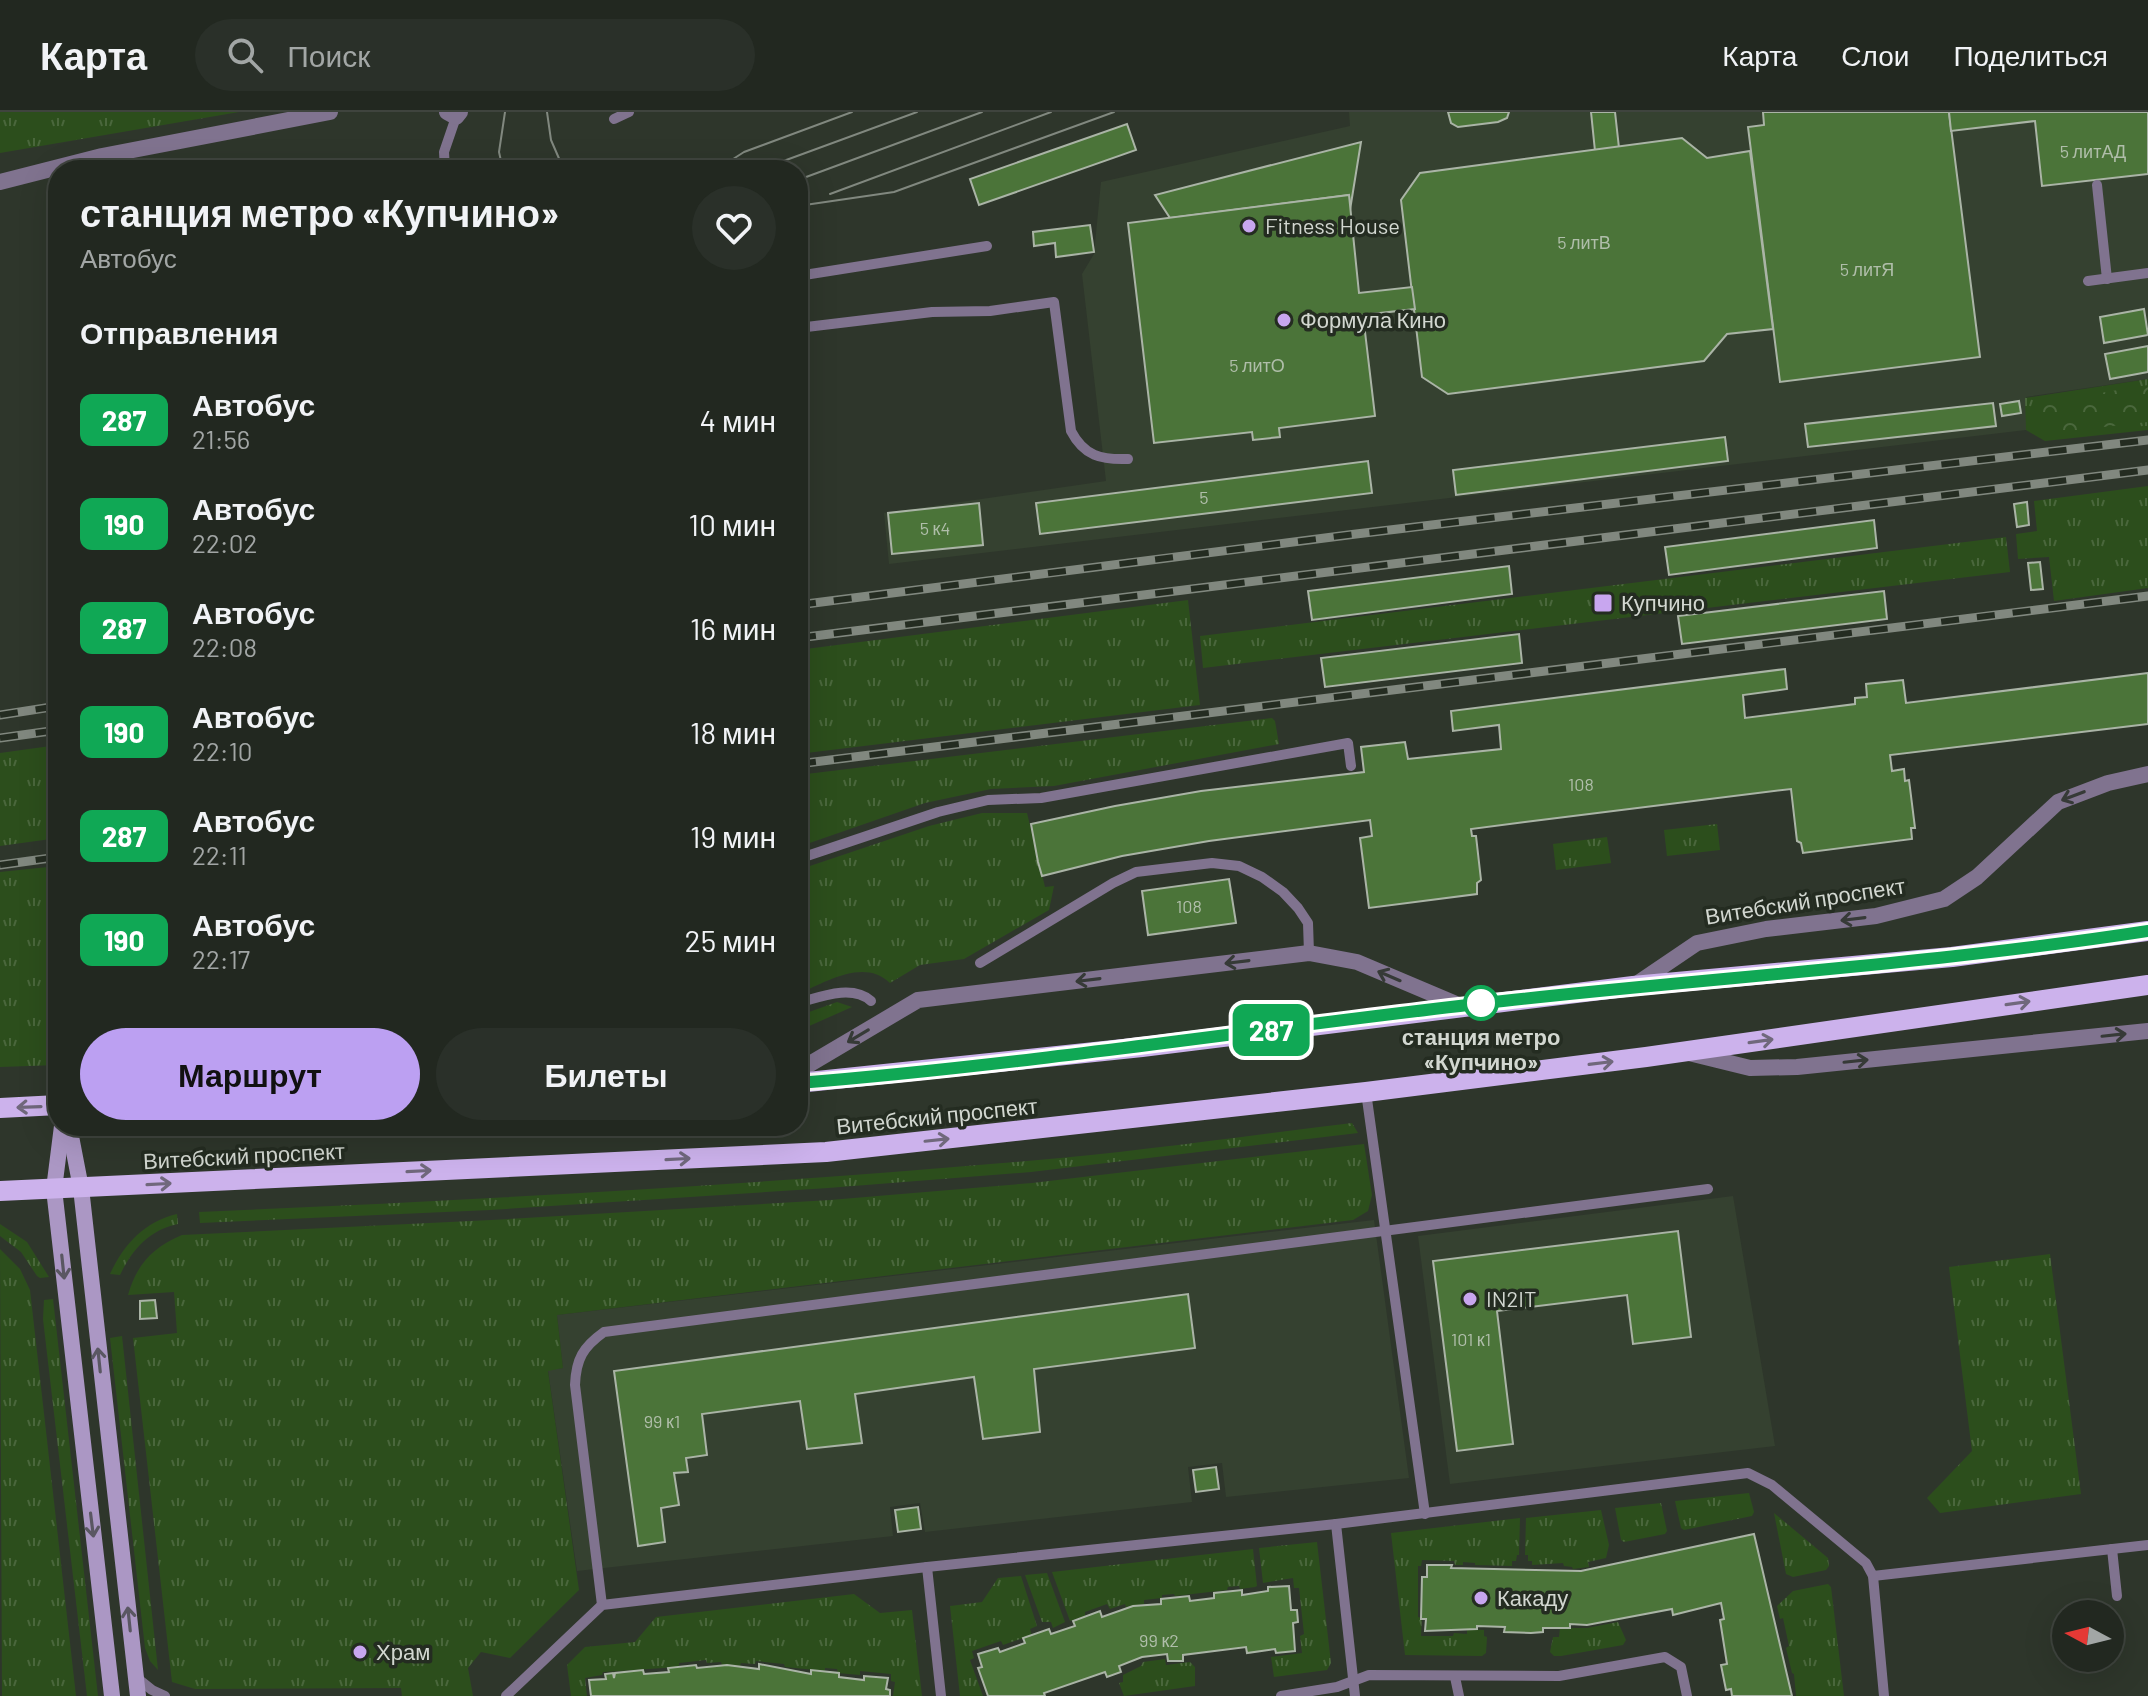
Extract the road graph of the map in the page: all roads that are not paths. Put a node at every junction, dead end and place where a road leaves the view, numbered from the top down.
1 (330, 112) edge
2 (629, 112) edge
3 (455, 114) edge
4 (614, 119) dead end
5 (86, 160) edge
6 (444, 160) edge
7 (48, 170) edge
8 (0, 182) edge
9 (2097, 185) dead end
10 (987, 246) dead end
11 (2148, 273) edge
12 (808, 274) edge
13 (2107, 279) junction
14 (2088, 281) dead end
15 (808, 327) edge
16 (1128, 459) dead end
17 (1351, 766) dead end
18 (2148, 774) edge
19 (808, 856) edge
20 (2148, 931) edge
21 (1309, 953) junction
22 (980, 963) dead end
23 (2148, 985) edge
24 (1633, 986) junction
25 (808, 1000) edge
26 (871, 1001) dead end
27 (1461, 1006) junction
28 (2148, 1031) edge
29 (1683, 1052) junction
30 (808, 1065) edge
31 (808, 1082) edge
32 (1366, 1092) junction
33 (48, 1106) edge
34 (0, 1108) edge
35 (61, 1136) edge
36 (71, 1136) edge
37 (81, 1188) junction
38 (54, 1189) junction
39 (1708, 1189) dead end
40 (0, 1191) edge
41 (1387, 1232) junction
42 (1425, 1514) junction
43 (1336, 1524) junction
44 (2148, 1545) edge
45 (2112, 1549) junction
46 (927, 1567) junction
47 (1873, 1576) junction
48 (2117, 1596) dead end
49 (602, 1605) junction
50 (135, 1676) junction
51 (1455, 1677) junction
52 (1354, 1682) junction
53 (112, 1696) edge
54 (138, 1696) edge
55 (165, 1696) edge
56 (506, 1696) edge
57 (941, 1696) edge
58 (1281, 1696) edge
59 (1355, 1696) edge
60 (1459, 1696) edge
61 (1687, 1696) edge
62 (1884, 1696) edge

1 - 5 street
2 - 4 lane
3 - 6 lane
7 - 8 street
9 - 13 lane
10 - 12 lane
11 - 13 lane
13 - 14 lane
15 - 16 lane
17 - 19 lane
18 -> 24 street, Витебский проспект
20 - 24 main road, Витебский проспект
21 - 22 lane
27 -> 21 street
21 -> 30 street
29 -> 23 main road, Витебский проспект
24 - 27 main road, Витебский проспект
25 - 26 lane
27 - 31 main road, Витебский проспект
29 -> 28 street, Витебский проспект
32 -> 29 main road, Витебский проспект
37 -> 32 main road, Витебский проспект
32 - 41 lane
33 -> 34 main road
35 - 38 main road
36 - 37 main road
37 - 38 main road, Витебский проспект
50 -> 37 main road
38 - 40 main road, Витебский проспект
38 -> 53 main road
39 - 41 lane
41 - 42 lane
41 - 49 lane
42 - 43 lane
42 - 47 lane
43 - 46 lane
43 - 52 lane
44 - 45 lane
45 - 47 lane
45 - 48 lane
46 - 49 lane
46 - 57 lane
47 - 62 lane
49 - 56 lane
50 - 54 main road
50 - 55 lane
51 - 52 lane
51 - 60 lane
51 - 61 lane
52 - 58 lane
52 - 59 lane

